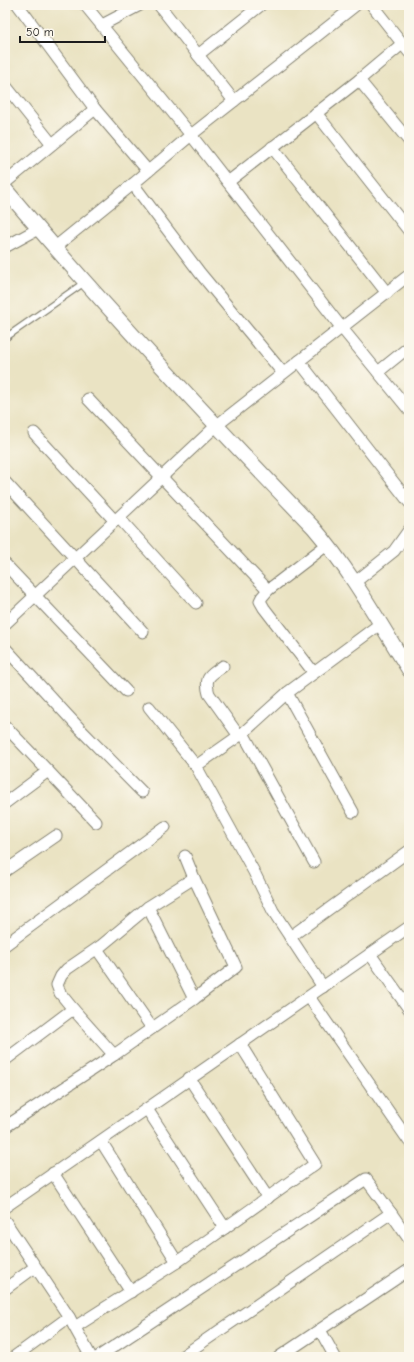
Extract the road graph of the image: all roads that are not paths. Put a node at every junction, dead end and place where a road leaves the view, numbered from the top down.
1 (18, 5) edge
2 (86, 5) edge
3 (140, 5) edge
4 (159, 5) edge
5 (261, 5) edge
6 (356, 5) edge
7 (372, 5) edge
8 (102, 25) junction
9 (406, 48) edge
10 (198, 55) junction
11 (359, 80) junction
12 (5, 85) edge
13 (234, 101) junction
14 (96, 109) junction
15 (316, 113) junction
16 (191, 135) junction
17 (409, 141) edge
18 (52, 144) junction
19 (272, 147) junction
20 (148, 171) junction
21 (228, 182) junction
22 (5, 183) edge
23 (133, 184) junction
24 (5, 189) edge
25 (38, 229) junction
26 (409, 231) edge
27 (5, 247) edge
28 (54, 248) junction
29 (409, 275) edge
30 (85, 282) junction
31 (387, 293) junction
32 (341, 327) junction
33 (5, 338) edge
34 (409, 347) edge
35 (299, 361) junction
36 (378, 372) junction
37 (283, 374) junction
38 (88, 399) dead end
39 (409, 410) edge
40 (216, 426) junction
41 (34, 433) dead end
42 (162, 476) junction
43 (5, 482) edge
44 (405, 490) edge
45 (409, 502) edge
46 (117, 519) junction
47 (409, 530) edge
48 (328, 544) junction
49 (76, 558) junction
50 (5, 564) edge
51 (354, 584) junction
52 (268, 590) junction
53 (34, 596) junction
54 (196, 602) dead end
55 (5, 624) edge
56 (380, 624) junction
57 (143, 632) dead end
58 (5, 648) edge
59 (223, 666) dead end
60 (409, 670) edge
61 (314, 673) junction
62 (126, 691) dead end
63 (287, 693) junction
64 (149, 707) dead end
65 (6, 728) edge
66 (241, 734) junction
67 (196, 766) junction
68 (48, 772) junction
69 (142, 792) dead end
70 (5, 803) edge
71 (353, 812) dead end
72 (96, 822) dead end
73 (165, 827) dead end
74 (56, 836) dead end
75 (409, 851) edge
76 (185, 856) dead end
77 (314, 862) dead end
78 (5, 871) edge
79 (194, 878) junction
80 (148, 907) junction
81 (409, 927) edge
82 (290, 937) junction
83 (5, 945) edge
84 (97, 949) junction
85 (370, 954) junction
86 (323, 987) junction
87 (309, 997) junction
88 (194, 999) junction
89 (73, 1009) junction
90 (409, 1009) edge
91 (152, 1028) junction
92 (240, 1044) junction
93 (114, 1056) junction
94 (5, 1060) edge
95 (189, 1078) junction
96 (147, 1109) junction
97 (5, 1127) edge
98 (101, 1140) junction
99 (409, 1141) edge
100 (53, 1174) junction
101 (268, 1198) junction
102 (5, 1207) edge
103 (391, 1213) junction
104 (5, 1221) edge
105 (225, 1228) junction
106 (409, 1239) edge
107 (177, 1262) junction
108 (36, 1267) junction
109 (409, 1270) edge
110 (5, 1289) edge
111 (131, 1292) junction
112 (69, 1317) junction
113 (74, 1327) junction
114 (320, 1330) junction
115 (14, 1357) edge
116 (91, 1357) edge
117 (98, 1357) edge
118 (181, 1357) edge
119 (279, 1357) edge
120 (335, 1357) edge

1 - 14 street
2 - 8 street
3 - 8 street
4 - 10 street
5 - 10 street
6 - 13 street
7 - 9 street
8 - 16 street
9 - 11 street
10 - 13 street
11 - 15 street
11 - 17 street
12 - 18 street
13 - 16 street
14 - 18 street
14 - 20 street
15 - 19 street
15 - 26 street
16 - 20 street
16 - 21 street
18 - 22 street
19 - 21 street
19 - 31 street
20 - 23 street
21 - 32 street
23 - 28 street
23 - 37 street
24 - 25 street
25 - 27 street
25 - 28 street
28 - 30 street
29 - 31 street
30 - 33 lane
30 - 40 street
31 - 32 street
32 - 35 street
32 - 36 street
34 - 36 street
35 - 37 street
35 - 44 street
36 - 39 street
37 - 40 street
38 - 42 street
40 - 42 street
40 - 48 street
41 - 46 street
42 - 46 street
42 - 52 street
43 - 49 street
44 - 45 street
46 - 49 street
46 - 54 street
47 - 51 street
48 - 51 street
48 - 52 street
49 - 53 street
49 - 57 street
50 - 53 street
51 - 56 street
52 - 61 street
53 - 55 street
53 - 62 street
56 - 60 street
56 - 61 street
58 - 69 street
59 - 66 street
61 - 63 street
63 - 66 street
63 - 71 street
64 - 67 street
65 - 68 street
66 - 67 street
66 - 77 street
67 - 82 street
68 - 70 street
68 - 72 street
73 - 83 street
74 - 78 street
75 - 82 street
76 - 79 street
79 - 80 street
79 - 88 street
80 - 84 street
80 - 88 street
81 - 85 street
82 - 86 street
84 - 89 street
84 - 91 street
85 - 86 street
85 - 90 street
86 - 87 street
87 - 92 street
87 - 99 street
88 - 91 street
89 - 93 street
89 - 94 street
91 - 93 street
92 - 95 street
92 - 101 street
93 - 97 street
95 - 96 street
95 - 101 street
96 - 98 street
96 - 105 street
98 - 100 street
98 - 107 street
100 - 102 street
100 - 111 street
101 - 105 street
103 - 106 street
103 - 117 street
103 - 118 street
104 - 108 street
105 - 107 street
107 - 111 street
108 - 110 street
108 - 112 street
109 - 114 street
111 - 113 street
112 - 113 street
112 - 115 street
113 - 116 street
114 - 119 street
114 - 120 street

